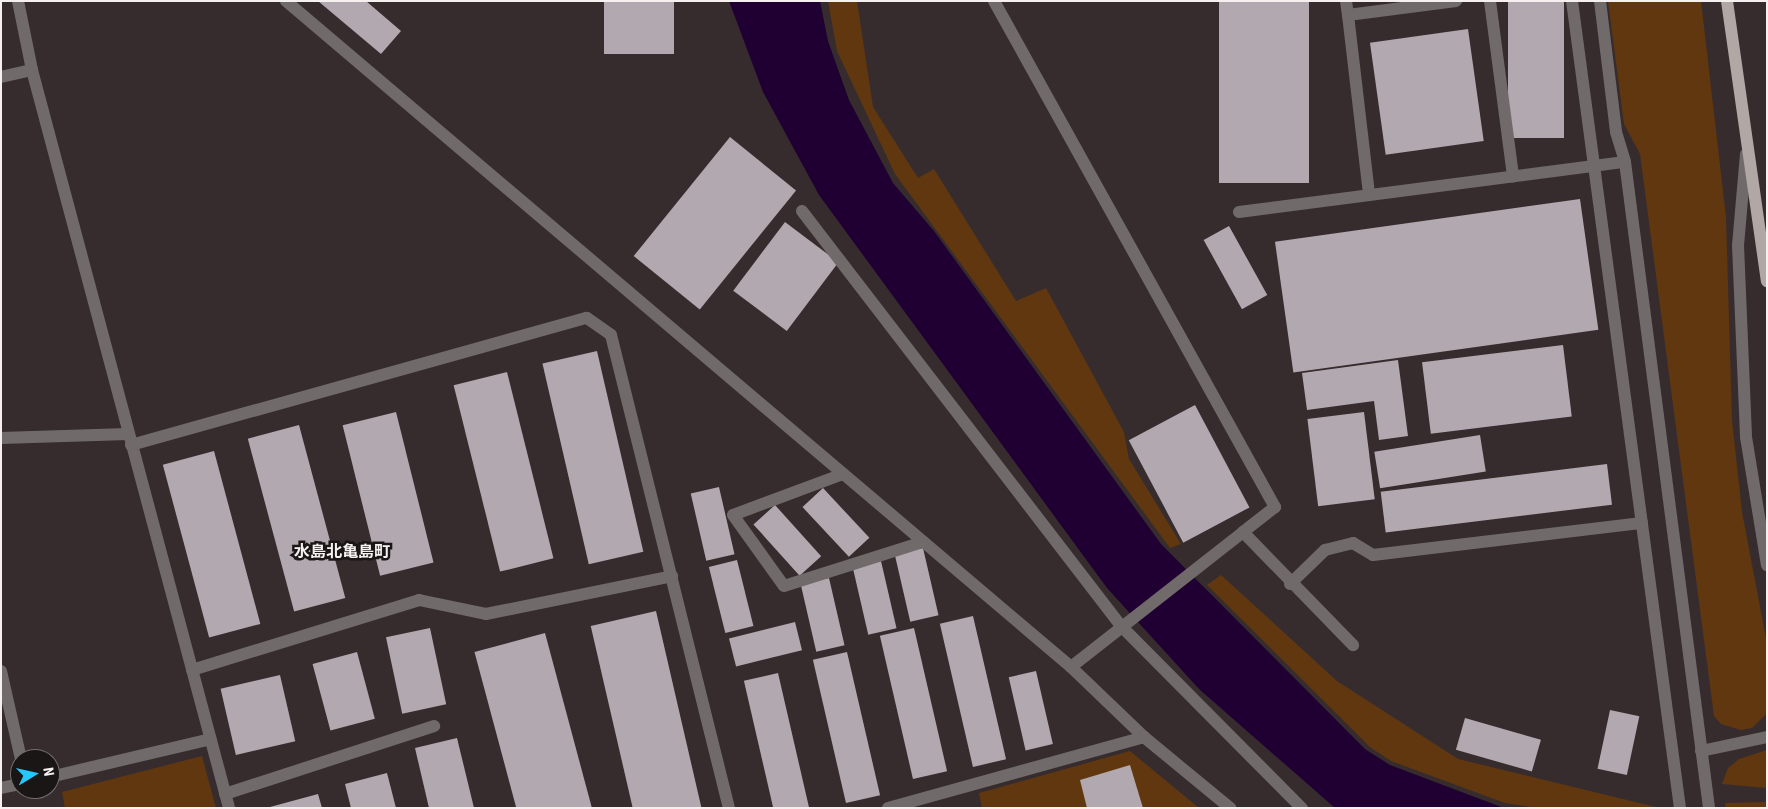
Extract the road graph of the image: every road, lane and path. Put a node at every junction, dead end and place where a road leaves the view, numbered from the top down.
1 (18, 1) edge
2 (286, 1) edge
3 (994, 1) edge
4 (1346, 1) edge
5 (1456, 1) edge
6 (1490, 1) edge
7 (1572, 1) edge
8 (1600, 1) edge
9 (1727, 1) edge
10 (1348, 15) junction
11 (32, 70) junction
12 (1, 77) edge
13 (1747, 150) junction
14 (1625, 162) junction
15 (1594, 166) junction
16 (1513, 176) junction
17 (1369, 195) junction
18 (802, 211) dead end
19 (1239, 212) dead end
20 (1767, 281) edge
21 (1, 438) edge
22 (130, 439) junction
23 (843, 474) junction
24 (1642, 523) junction
25 (1242, 532) junction
26 (923, 542) junction
27 (1767, 565) edge
28 (672, 576) junction
29 (1290, 584) junction
30 (1124, 623) junction
31 (1353, 645) dead end
32 (1071, 667) junction
33 (192, 670) junction
34 (1, 671) edge
35 (434, 726) dead end
36 (1144, 737) junction
37 (1767, 737) edge
38 (211, 739) junction
39 (19, 749) edge
40 (1702, 751) junction
41 (60, 775) edge
42 (225, 794) junction
43 (229, 808) edge
44 (729, 808) edge
45 (888, 808) edge
46 (1230, 808) edge
47 (1302, 808) edge
48 (1680, 808) edge
49 (1709, 808) edge

1 - 11 street
2 - 23 street
3 - 25 street
4 - 10 street
5 - 10 street
6 - 16 street
7 - 15 street
8 - 14 street
9 - 13 main road
10 - 17 street
11 - 12 street
11 - 22 street
13 - 20 main road
13 - 27 street
14 - 15 street
14 - 40 street
15 - 16 street
15 - 24 street
16 - 17 street
17 - 19 street
18 - 30 street
21 - 22 street
22 - 28 street
22 - 33 street
23 - 26 street
23 - 26 street
24 - 29 street
24 - 48 street
25 - 29 street
25 - 30 street
26 - 32 street
28 - 33 street
28 - 44 street
29 - 31 street
30 - 32 street
30 - 47 street
32 - 36 street
33 - 38 street
34 - 39 street
35 - 42 street
36 - 45 street
36 - 46 street
37 - 40 street
38 - 41 street
38 - 42 street
40 - 49 street
42 - 43 street

